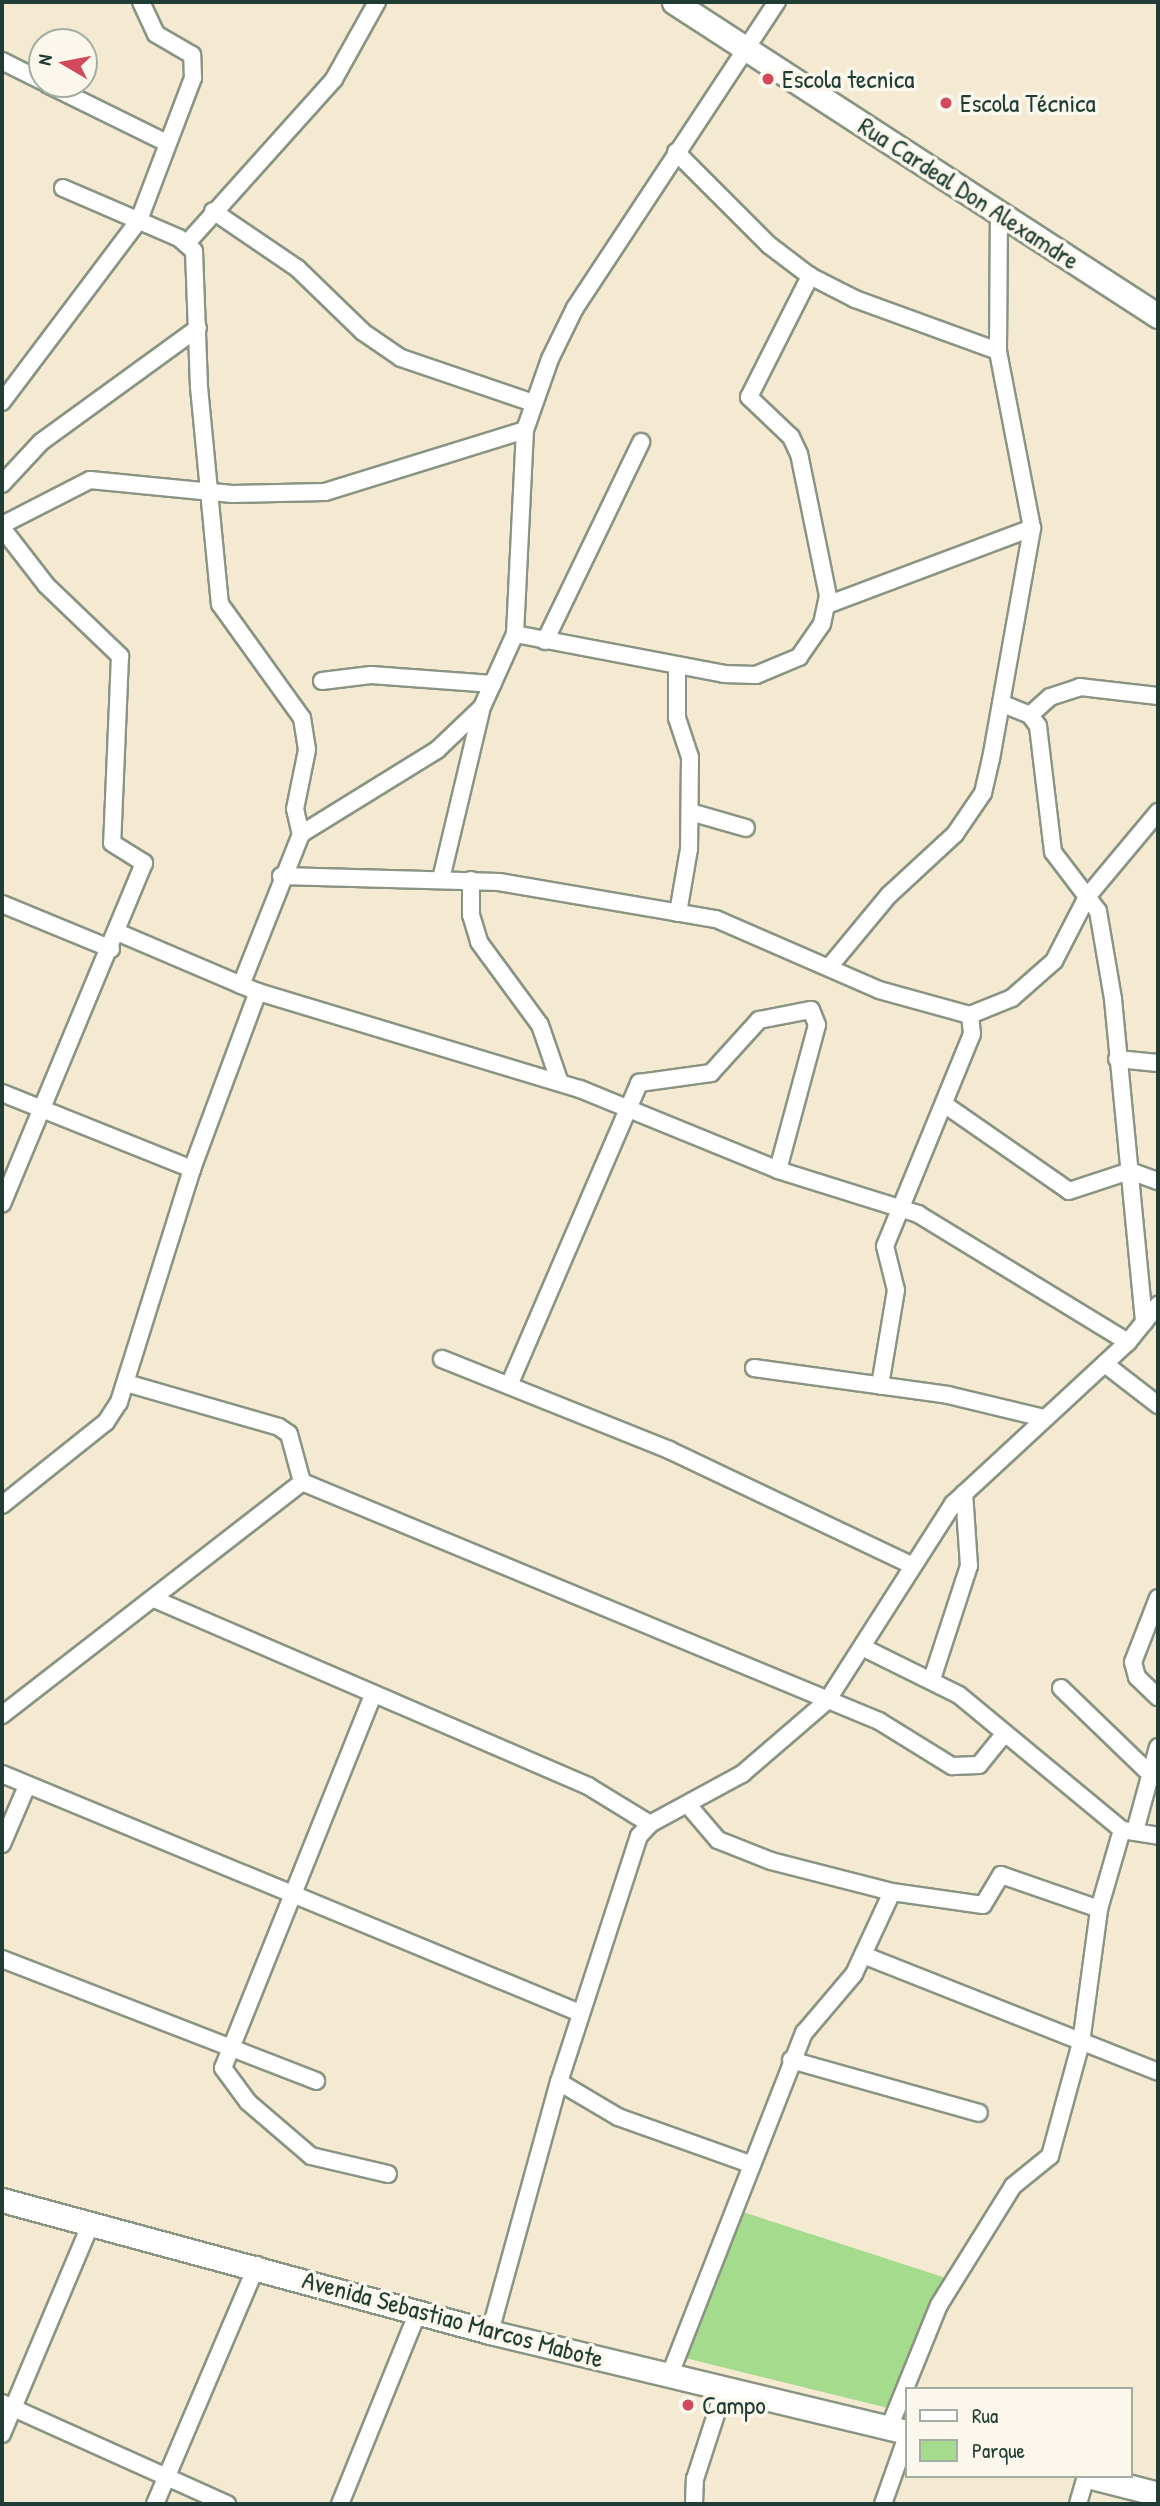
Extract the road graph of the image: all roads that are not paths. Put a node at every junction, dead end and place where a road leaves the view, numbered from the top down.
1 (140, 2) edge
2 (377, 2) edge
3 (674, 2) edge
4 (777, 2) edge
5 (745, 48) junction
6 (2, 61) edge
7 (28, 74) edge
8 (75, 98) edge
9 (165, 142) junction
10 (676, 152) junction
11 (63, 188) dead end
12 (213, 211) junction
13 (999, 212) junction
14 (139, 220) junction
15 (188, 242) junction
16 (810, 276) junction
17 (1158, 316) edge
18 (198, 328) junction
19 (998, 351) junction
20 (2, 402) edge
21 (533, 402) junction
22 (525, 430) junction
23 (641, 442) dead end
24 (2, 484) edge
25 (209, 492) junction
26 (2, 527) edge
27 (1032, 528) junction
28 (827, 605) junction
29 (515, 634) junction
30 (545, 640) junction
31 (677, 668) junction
32 (321, 681) dead end
33 (493, 684) junction
34 (1158, 696) edge
35 (1003, 704) junction
36 (482, 708) junction
37 (1030, 715) junction
38 (690, 812) junction
39 (1158, 812) edge
40 (746, 828) dead end
41 (301, 834) junction
42 (281, 876) junction
43 (440, 879) junction
44 (471, 880) junction
45 (1087, 897) junction
46 (2, 904) edge
47 (678, 913) junction
48 (117, 932) junction
49 (111, 949) junction
50 (830, 966) junction
51 (241, 985) junction
52 (258, 992) junction
53 (970, 1015) junction
54 (1117, 1059) junction
55 (1158, 1063) edge
56 (560, 1083) junction
57 (2, 1093) edge
58 (944, 1104) junction
59 (623, 1110) junction
60 (44, 1111) junction
61 (192, 1170) junction
62 (778, 1170) junction
63 (1130, 1171) junction
64 (1158, 1181) edge
65 (2, 1204) edge
66 (901, 1208) junction
67 (1158, 1305) edge
68 (1144, 1323) junction
69 (1128, 1342) junction
70 (442, 1359) dead end
71 (1105, 1364) junction
72 (754, 1368) dead end
73 (126, 1383) junction
74 (510, 1383) junction
75 (880, 1386) junction
76 (1158, 1405) edge
77 (1044, 1418) junction
78 (302, 1482) junction
79 (964, 1493) junction
80 (2, 1505) edge
81 (911, 1565) junction
82 (1158, 1598) edge
83 (154, 1600) junction
84 (864, 1648) junction
85 (932, 1679) junction
86 (1061, 1688) dead end
87 (373, 1695) junction
88 (1158, 1697) edge
89 (827, 1701) junction
90 (2, 1715) edge
91 (1003, 1735) junction
92 (1158, 1747) edge
93 (2, 1774) edge
94 (1151, 1775) junction
95 (27, 1786) junction
96 (688, 1805) junction
97 (650, 1824) junction
98 (1128, 1831) junction
99 (1158, 1836) edge
100 (2, 1844) edge
101 (892, 1892) junction
102 (293, 1896) junction
103 (1099, 1909) junction
104 (863, 1955) junction
105 (2, 1959) edge
106 (580, 2013) junction
107 (1081, 2043) junction
108 (230, 2045) junction
109 (792, 2060) junction
110 (1158, 2072) edge
111 (316, 2081) dead end
112 (559, 2082) junction
113 (979, 2113) dead end
114 (750, 2164) junction
115 (388, 2174) dead end
116 (2, 2200) edge
117 (92, 2221) junction
118 (257, 2265) junction
119 (418, 2312) junction
120 (489, 2332) junction
121 (669, 2378) junction
122 (914, 2387) edge
123 (724, 2390) junction
124 (7, 2406) edge
125 (900, 2433) edge
126 (2, 2434) edge
127 (1086, 2478) edge
128 (1095, 2478) edge
129 (165, 2482) junction
130 (1158, 2494) edge
131 (155, 2504) edge
132 (227, 2504) edge
133 (340, 2504) edge
134 (694, 2504) edge
135 (883, 2504) edge
136 (1078, 2504) edge

1 - 9 street
2 - 12 street
3 - 5 main road, Rua Cardeal Don Alexamdre
4 - 5 street
5 - 10 street
5 - 13 main road, Rua Cardeal Don Alexamdre
6 - 7 street
8 - 9 street
9 - 14 street
10 - 16 street
10 - 21 street
11 - 14 street
12 - 15 street
12 - 21 street
13 - 17 main road, Rua Cardeal Don Alexamdre
13 - 19 street
14 - 15 street
14 - 20 street
15 - 18 street
16 - 19 street
16 - 28 street
18 - 24 street
18 - 25 street
19 - 27 street
21 - 22 street
22 - 25 street
22 - 29 street
23 - 30 street
25 - 26 street
25 - 41 street
26 - 48 street
27 - 28 street
27 - 35 street
28 - 31 street
29 - 30 street
29 - 33 street
30 - 31 street
31 - 38 street
32 - 33 street
33 - 36 street
34 - 37 street
35 - 37 street
35 - 50 street
36 - 41 street
36 - 43 street
37 - 45 street
38 - 40 street
38 - 47 street
39 - 45 street
41 - 42 street
42 - 43 street
42 - 51 street
43 - 44 street
44 - 47 street
44 - 56 street
45 - 53 street
45 - 54 street
46 - 49 street
47 - 50 street
48 - 49 street
48 - 51 street
49 - 60 street
50 - 53 street
51 - 52 street
52 - 56 street
52 - 61 street
53 - 58 street
54 - 55 street
54 - 63 street
56 - 59 street
57 - 60 street
58 - 63 street
58 - 66 street
59 - 62 street
59 - 62 street
59 - 74 street
60 - 61 street
60 - 65 street
61 - 73 street
62 - 66 street
63 - 64 street
63 - 68 street
66 - 69 street
66 - 75 street
67 - 68 street
68 - 69 street
69 - 71 street
70 - 74 street
71 - 76 street
71 - 77 street
72 - 75 street
73 - 78 street
73 - 80 street
74 - 81 street
75 - 77 street
77 - 79 street
78 - 83 street
78 - 89 street
79 - 81 street
79 - 85 street
81 - 84 street
82 - 88 street
83 - 87 street
83 - 90 street
84 - 85 street
84 - 89 street
85 - 91 street
86 - 94 street
87 - 97 street
87 - 102 street
89 - 91 street
89 - 96 street
91 - 98 street
92 - 94 street
93 - 95 street
94 - 98 street
95 - 100 street
95 - 102 street
96 - 97 street
96 - 101 street
97 - 106 street
98 - 99 street
98 - 103 street
101 - 103 street
101 - 104 street
102 - 106 street
102 - 108 street
103 - 107 street
104 - 107 street
104 - 109 street
105 - 108 street
106 - 112 street
107 - 110 street
107 - 122 street
108 - 111 street
108 - 115 street
109 - 113 street
109 - 114 street
112 - 114 street
112 - 120 street
114 - 121 street
116 - 117 main road, Avenida Sebastiao Marcos Mabote
117 - 118 main road, Avenida Sebastiao Marcos Mabote
117 - 124 street
118 - 119 main road, Avenida Sebastiao Marcos Mabote
118 - 129 street
119 - 120 main road, Avenida Sebastiao Marcos Mabote
119 - 133 street
120 - 121 main road, Avenida Sebastiao Marcos Mabote
121 - 123 main road, Avenida Sebastiao Marcos Mabote
123 - 125 main road, Avenida Sebastiao Marcos Mabote
123 - 134 street
124 - 126 street
124 - 129 street
125 - 135 street
127 - 136 street
128 - 130 main road
129 - 131 street
129 - 132 street

